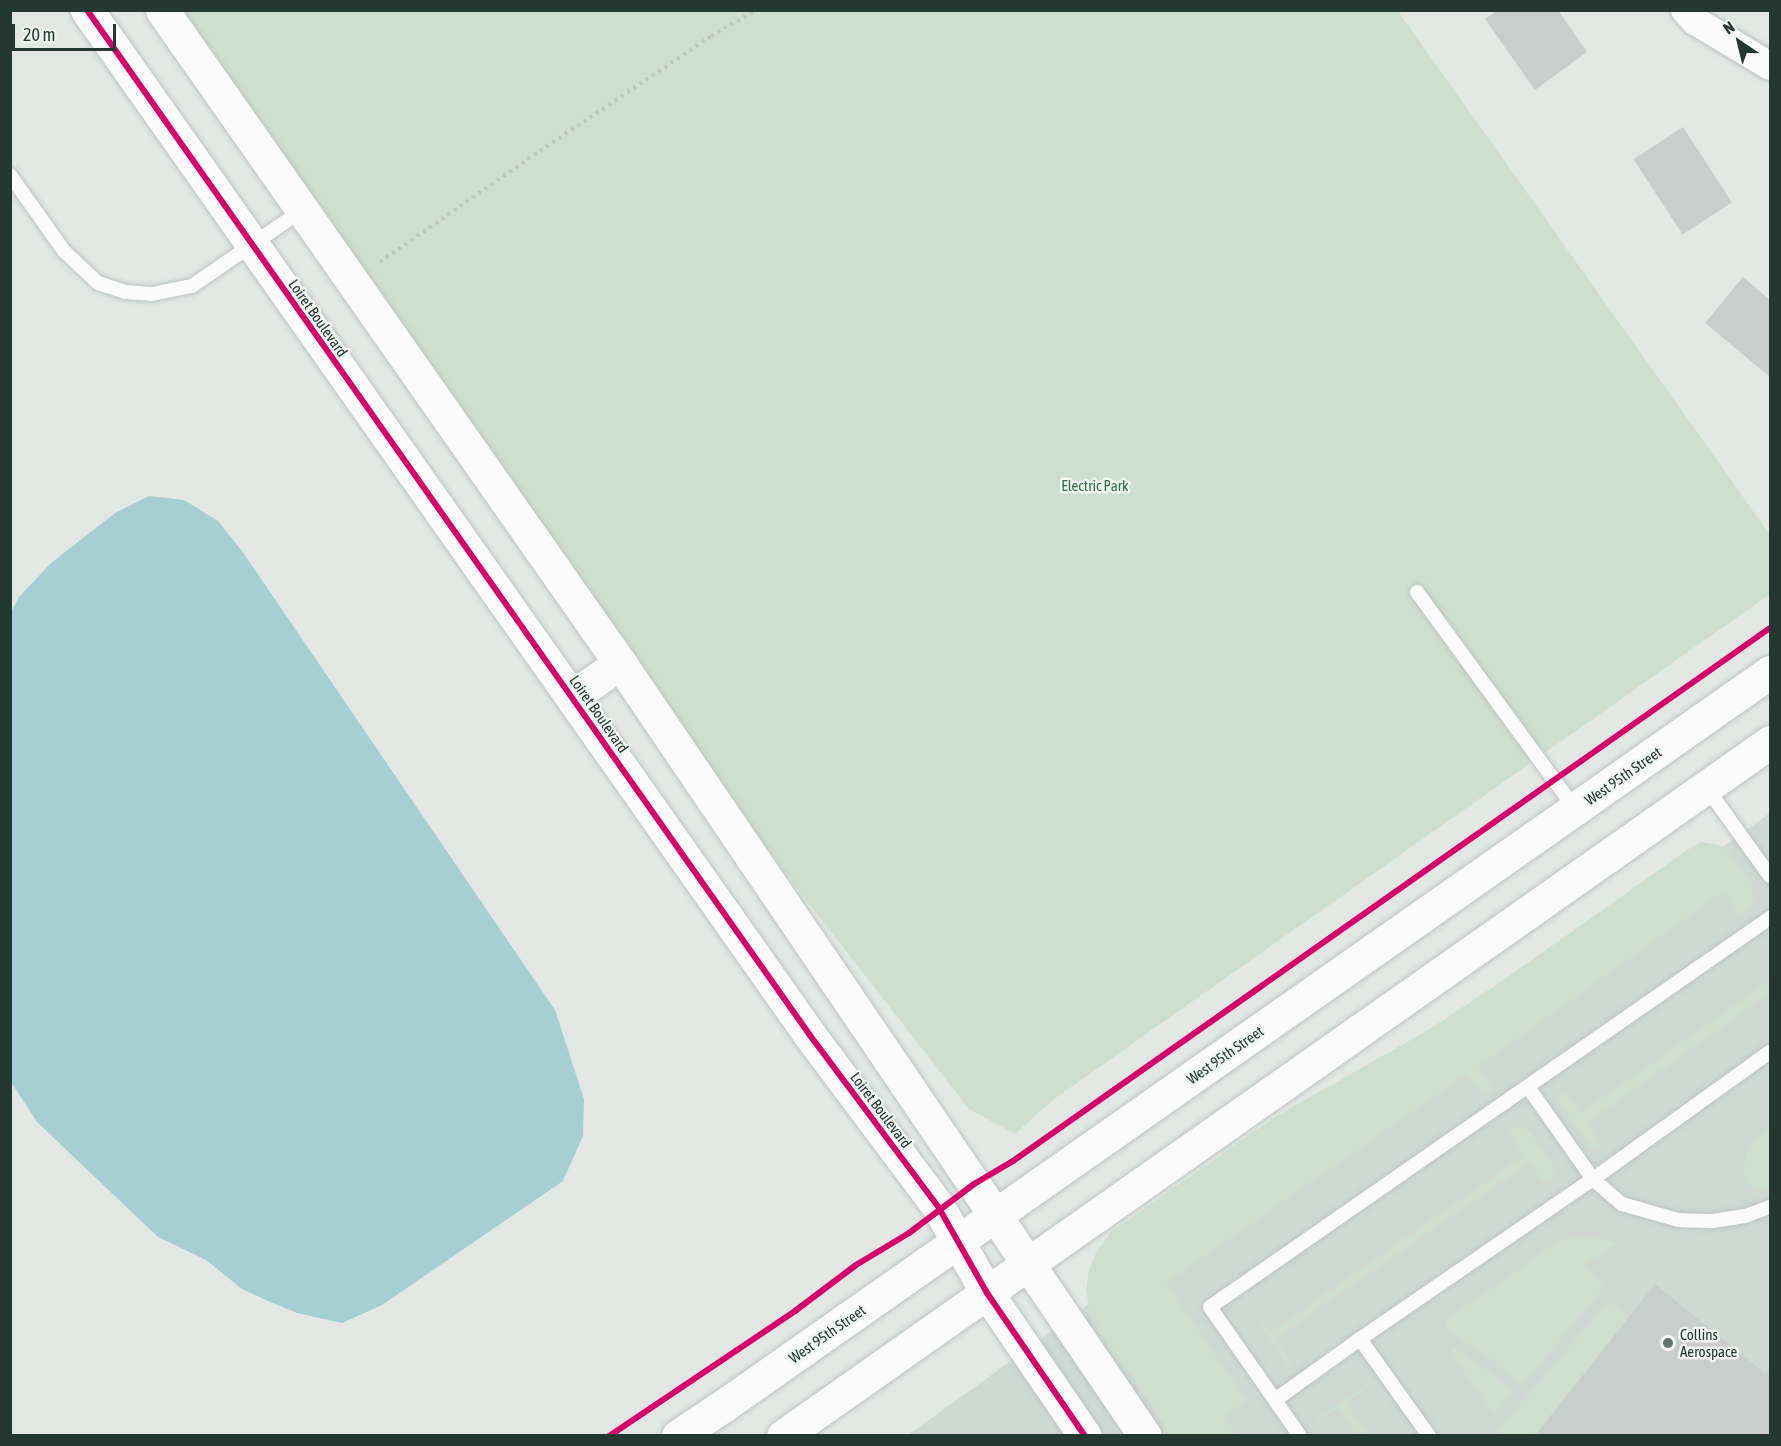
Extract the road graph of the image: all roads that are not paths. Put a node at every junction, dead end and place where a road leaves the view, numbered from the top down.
1 (87, 10) edge
2 (162, 10) edge
3 (1685, 10) edge
4 (1770, 66) edge
5 (10, 175) edge
6 (302, 210) junction
7 (252, 246) junction
8 (1417, 592) dead end
9 (620, 663) junction
10 (1770, 672) edge
11 (572, 697) junction
12 (1770, 741) edge
13 (1706, 787) junction
14 (1575, 809) junction
15 (1770, 876) edge
16 (1770, 918) edge
17 (1770, 1052) edge
18 (1528, 1087) junction
19 (1593, 1179) junction
20 (1770, 1206) edge
21 (996, 1215) junction
22 (957, 1243) junction
23 (1029, 1263) junction
24 (987, 1293) junction
25 (1360, 1339) junction
26 (1275, 1400) junction
27 (678, 1436) edge
28 (783, 1436) edge
29 (1085, 1436) edge
30 (1145, 1436) edge
31 (1300, 1436) edge
32 (1429, 1436) edge

1 - 7 street, Loiret Boulevard
2 - 6 street
3 - 4 street
5 - 7 lane
6 - 7 lane
6 - 9 street
7 - 11 street, Loiret Boulevard
8 - 14 lane
9 - 11 street
9 - 21 street
10 - 14 street, West 95th Street
11 - 22 street, Loiret Boulevard
12 - 13 street
13 - 15 lane
13 - 23 street
14 - 21 street, West 95th Street
16 - 18 lane
17 - 19 lane
18 - 19 lane
18 - 26 lane
19 - 20 lane
19 - 25 lane
21 - 22 street, West 95th Street
21 - 23 street
22 - 24 street, Loiret Boulevard
22 - 27 street, West 95th Street
23 - 24 street
23 - 30 street
24 - 28 street
24 - 29 street, Loiret Boulevard
25 - 26 lane
25 - 32 lane
26 - 31 lane

